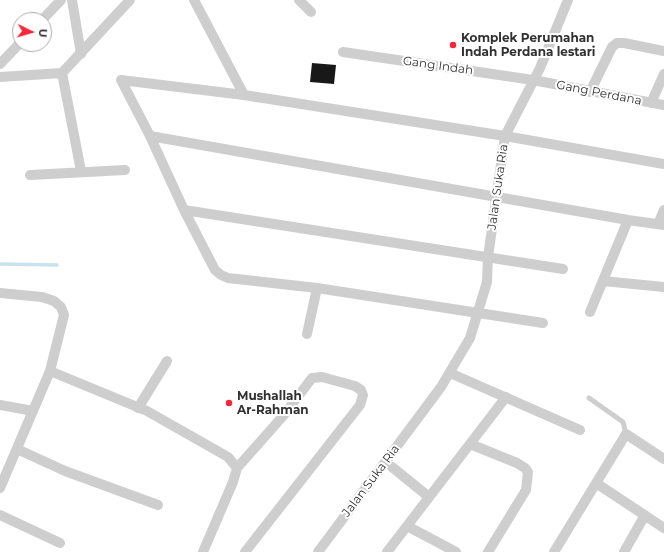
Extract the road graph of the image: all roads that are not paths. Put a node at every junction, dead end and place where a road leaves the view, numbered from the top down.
1 (61, 0) edge
2 (72, 0) edge
3 (129, 0) edge
4 (194, 0) edge
5 (299, 0) edge
6 (568, 0) edge
7 (50, 12) edge
8 (311, 12) dead end
9 (12, 51) edge
10 (664, 51) edge
11 (342, 52) dead end
12 (81, 54) junction
13 (0, 64) edge
14 (62, 73) junction
15 (664, 74) edge
16 (0, 77) edge
17 (533, 80) junction
18 (590, 92) junction
19 (244, 95) junction
20 (651, 103) junction
21 (664, 105) edge
22 (150, 136) junction
23 (505, 136) junction
24 (664, 164) edge
25 (125, 170) dead end
26 (81, 171) junction
27 (30, 175) dead end
28 (497, 197) junction
29 (184, 210) junction
30 (664, 210) edge
31 (628, 220) junction
32 (661, 224) edge
33 (488, 256) junction
34 (564, 269) dead end
35 (603, 281) junction
36 (664, 287) edge
37 (317, 288) junction
38 (0, 293) edge
39 (590, 312) dead end
40 (478, 313) junction
41 (543, 323) dead end
42 (308, 334) dead end
43 (167, 361) dead end
44 (50, 371) junction
45 (450, 372) junction
46 (506, 398) junction
47 (589, 398) dead end
48 (0, 405) edge
49 (138, 408) junction
50 (33, 411) junction
51 (580, 430) dead end
52 (626, 434) junction
53 (470, 444) junction
54 (17, 449) junction
55 (664, 459) edge
56 (392, 467) dead end
57 (237, 468) junction
58 (596, 482) junction
59 (0, 488) edge
60 (429, 497) junction
61 (158, 505) dead end
62 (0, 515) edge
63 (645, 515) junction
64 (407, 526) junction
65 (664, 528) edge
66 (60, 543) dead end
67 (203, 552) edge
68 (245, 552) edge
69 (318, 552) edge
70 (387, 552) edge
71 (456, 552) edge
72 (488, 552) edge
73 (554, 552) edge
74 (624, 552) edge

1 - 7 street
2 - 12 street
3 - 12 street
4 - 19 street
5 - 8 street
6 - 17 street, Jalan Suka Ria
9 - 13 street
10 - 18 street
11 - 17 street, Gang Indah
12 - 14 street
14 - 16 street
14 - 26 street
15 - 20 street
17 - 18 street, Gang Perdana
17 - 23 street, Jalan Suka Ria
18 - 20 street, Gang Perdana
19 - 22 street
19 - 23 street
20 - 21 street, Gang Perdana
22 - 28 street
22 - 29 street
23 - 24 street
23 - 28 street, Jalan Suka Ria
25 - 26 street
26 - 27 street
28 - 31 street
28 - 33 street, Jalan Suka Ria
29 - 33 street
29 - 37 street
30 - 32 street
31 - 32 street
31 - 35 street
33 - 34 street
33 - 40 street, Jalan Suka Ria
35 - 36 street
35 - 39 street
37 - 40 street
37 - 42 street
38 - 44 street
40 - 41 street
40 - 45 street, Jalan Suka Ria
43 - 49 street
44 - 49 street
44 - 50 street
45 - 46 street
45 - 69 street, Jalan Suka Ria
46 - 51 street
46 - 53 street
47 - 52 lane
48 - 50 street
49 - 57 street
50 - 54 street
52 - 55 street
52 - 58 street
53 - 60 street
53 - 72 street
54 - 59 street
54 - 61 street
56 - 60 street
57 - 67 street
57 - 68 street
58 - 63 street
58 - 73 street
60 - 64 street
62 - 66 street
63 - 65 street
63 - 74 street
64 - 70 street
64 - 71 street

